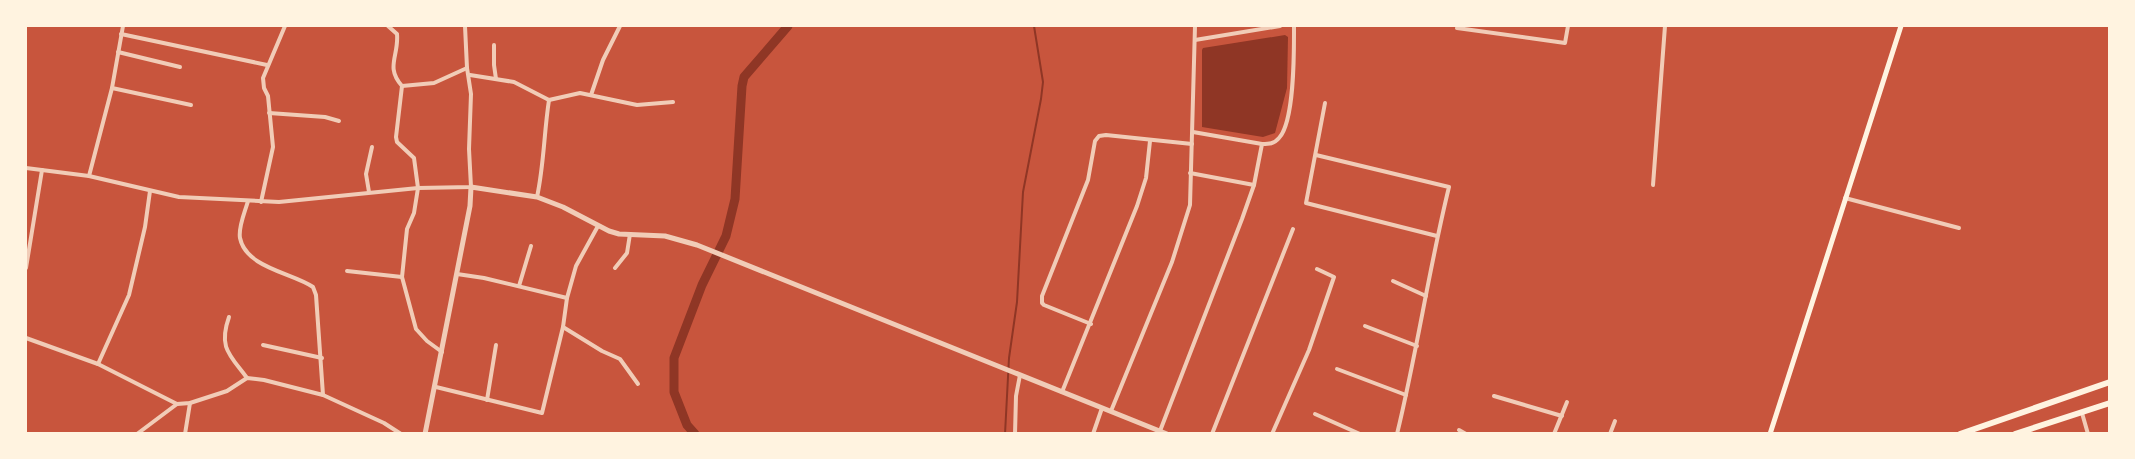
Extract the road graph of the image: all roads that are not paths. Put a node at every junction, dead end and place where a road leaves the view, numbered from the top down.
1 (123, 26) edge
2 (285, 26) edge
3 (390, 26) edge
4 (465, 26) edge
5 (620, 26) edge
6 (1195, 26) edge
7 (1280, 26) edge
8 (1294, 26) edge
9 (1568, 26) edge
10 (1665, 26) edge
11 (1900, 26) edge
12 (1457, 28) dead end
13 (121, 34) junction
14 (1195, 40) junction
15 (494, 45) dead end
16 (118, 52) junction
17 (267, 65) junction
18 (180, 66) dead end
19 (468, 68) junction
20 (470, 75) junction
21 (496, 79) junction
22 (402, 86) junction
23 (112, 88) junction
24 (591, 95) junction
25 (549, 100) junction
26 (673, 102) dead end
27 (1325, 103) dead end
28 (191, 105) dead end
29 (268, 113) junction
30 (339, 121) dead end
31 (1193, 132) junction
32 (1150, 141) junction
33 (1192, 144) junction
34 (1262, 144) junction
35 (372, 147) dead end
36 (1316, 155) junction
37 (26, 168) edge
38 (42, 170) junction
39 (1190, 173) junction
40 (89, 176) junction
41 (1653, 184) dead end
42 (1254, 185) junction
43 (418, 188) junction
44 (471, 188) junction
45 (150, 190) junction
46 (369, 192) junction
47 (537, 197) junction
48 (1845, 198) junction
49 (248, 201) junction
50 (261, 202) junction
51 (597, 226) junction
52 (1959, 228) dead end
53 (1293, 229) dead end
54 (630, 234) junction
55 (1437, 236) junction
56 (531, 246) dead end
57 (26, 268) edge
58 (615, 268) dead end
59 (1317, 269) dead end
60 (347, 271) dead end
61 (457, 274) junction
62 (402, 277) junction
63 (1393, 281) dead end
64 (519, 286) junction
65 (1426, 296) junction
66 (567, 298) junction
67 (229, 317) dead end
68 (1091, 324) junction
69 (1365, 326) dead end
70 (563, 327) junction
71 (26, 338) edge
72 (263, 345) dead end
73 (496, 345) dead end
74 (1417, 346) junction
75 (442, 352) junction
76 (322, 358) junction
77 (98, 364) junction
78 (1337, 369) dead end
79 (1017, 374) junction
80 (247, 378) junction
81 (2109, 382) edge
82 (638, 384) dead end
83 (436, 387) junction
84 (1062, 392) junction
85 (324, 395) junction
86 (1406, 395) junction
87 (1494, 396) dead end
88 (487, 400) junction
89 (1567, 402) dead end
90 (190, 403) junction
91 (2109, 403) edge
92 (177, 404) junction
93 (1102, 408) junction
94 (1111, 411) junction
95 (2082, 412) junction
96 (1315, 414) dead end
97 (1562, 416) junction
98 (1615, 421) dead end
99 (1459, 430) dead end
100 (1160, 431) junction
101 (136, 434) edge
102 (185, 434) edge
103 (401, 434) edge
104 (425, 434) edge
105 (1015, 434) edge
106 (1093, 434) edge
107 (1167, 434) edge
108 (1212, 434) edge
109 (1272, 434) edge
110 (1360, 434) edge
111 (1397, 434) edge
112 (1467, 434) edge
113 (1554, 434) edge
114 (1610, 434) edge
115 (1770, 434) edge
116 (1960, 434) edge
117 (2015, 434) edge
118 (2088, 434) edge

1 - 13 street
2 - 17 street
3 - 22 street
4 - 19 street
5 - 24 street
6 - 14 street
7 - 14 street
8 - 34 street
9 - 12 street
10 - 41 street
11 - 48 main road
13 - 16 street
13 - 17 street
14 - 31 street
15 - 21 street
16 - 18 street
16 - 23 street
17 - 29 street
19 - 20 street
19 - 22 street
20 - 21 street
20 - 44 street
21 - 25 street
22 - 43 street
23 - 28 street
23 - 40 street
24 - 25 street
24 - 26 street
25 - 47 street
27 - 36 street
29 - 30 street
29 - 50 street
31 - 33 street
31 - 34 street
32 - 33 street
32 - 68 street
32 - 68 street
33 - 39 street
34 - 42 street
35 - 46 street
36 - 55 street
36 - 55 street
37 - 38 street
38 - 40 street
38 - 57 street
39 - 42 street
39 - 94 street
40 - 45 street
42 - 100 street
43 - 44 street
43 - 46 street
43 - 62 street
44 - 47 street
44 - 61 street
45 - 49 street
45 - 77 street
46 - 50 street
47 - 51 street
48 - 52 street
48 - 115 main road
49 - 50 street
49 - 76 street
51 - 54 street
51 - 66 street
53 - 108 street
54 - 58 street
54 - 79 street
55 - 65 street
56 - 64 street
59 - 109 street
60 - 62 street
61 - 64 street
61 - 75 street
62 - 75 street
63 - 65 street
64 - 66 street
65 - 74 street
66 - 70 street
67 - 80 street
68 - 84 street
69 - 74 street
70 - 82 street
70 - 88 street
71 - 77 street
72 - 76 street
73 - 88 street
74 - 86 street
75 - 83 street
76 - 85 street
77 - 92 street
78 - 86 street
79 - 84 street
79 - 105 street
80 - 85 street
80 - 90 street
81 - 116 main road
83 - 88 street
83 - 104 street
84 - 93 street
85 - 103 street
86 - 111 street
87 - 97 street
89 - 97 street
90 - 92 street
90 - 102 street
91 - 95 main road
92 - 101 street
93 - 94 street
93 - 106 street
94 - 100 street
95 - 117 main road
95 - 118 street
96 - 110 street
97 - 113 street
98 - 114 street
99 - 112 street
100 - 107 street

